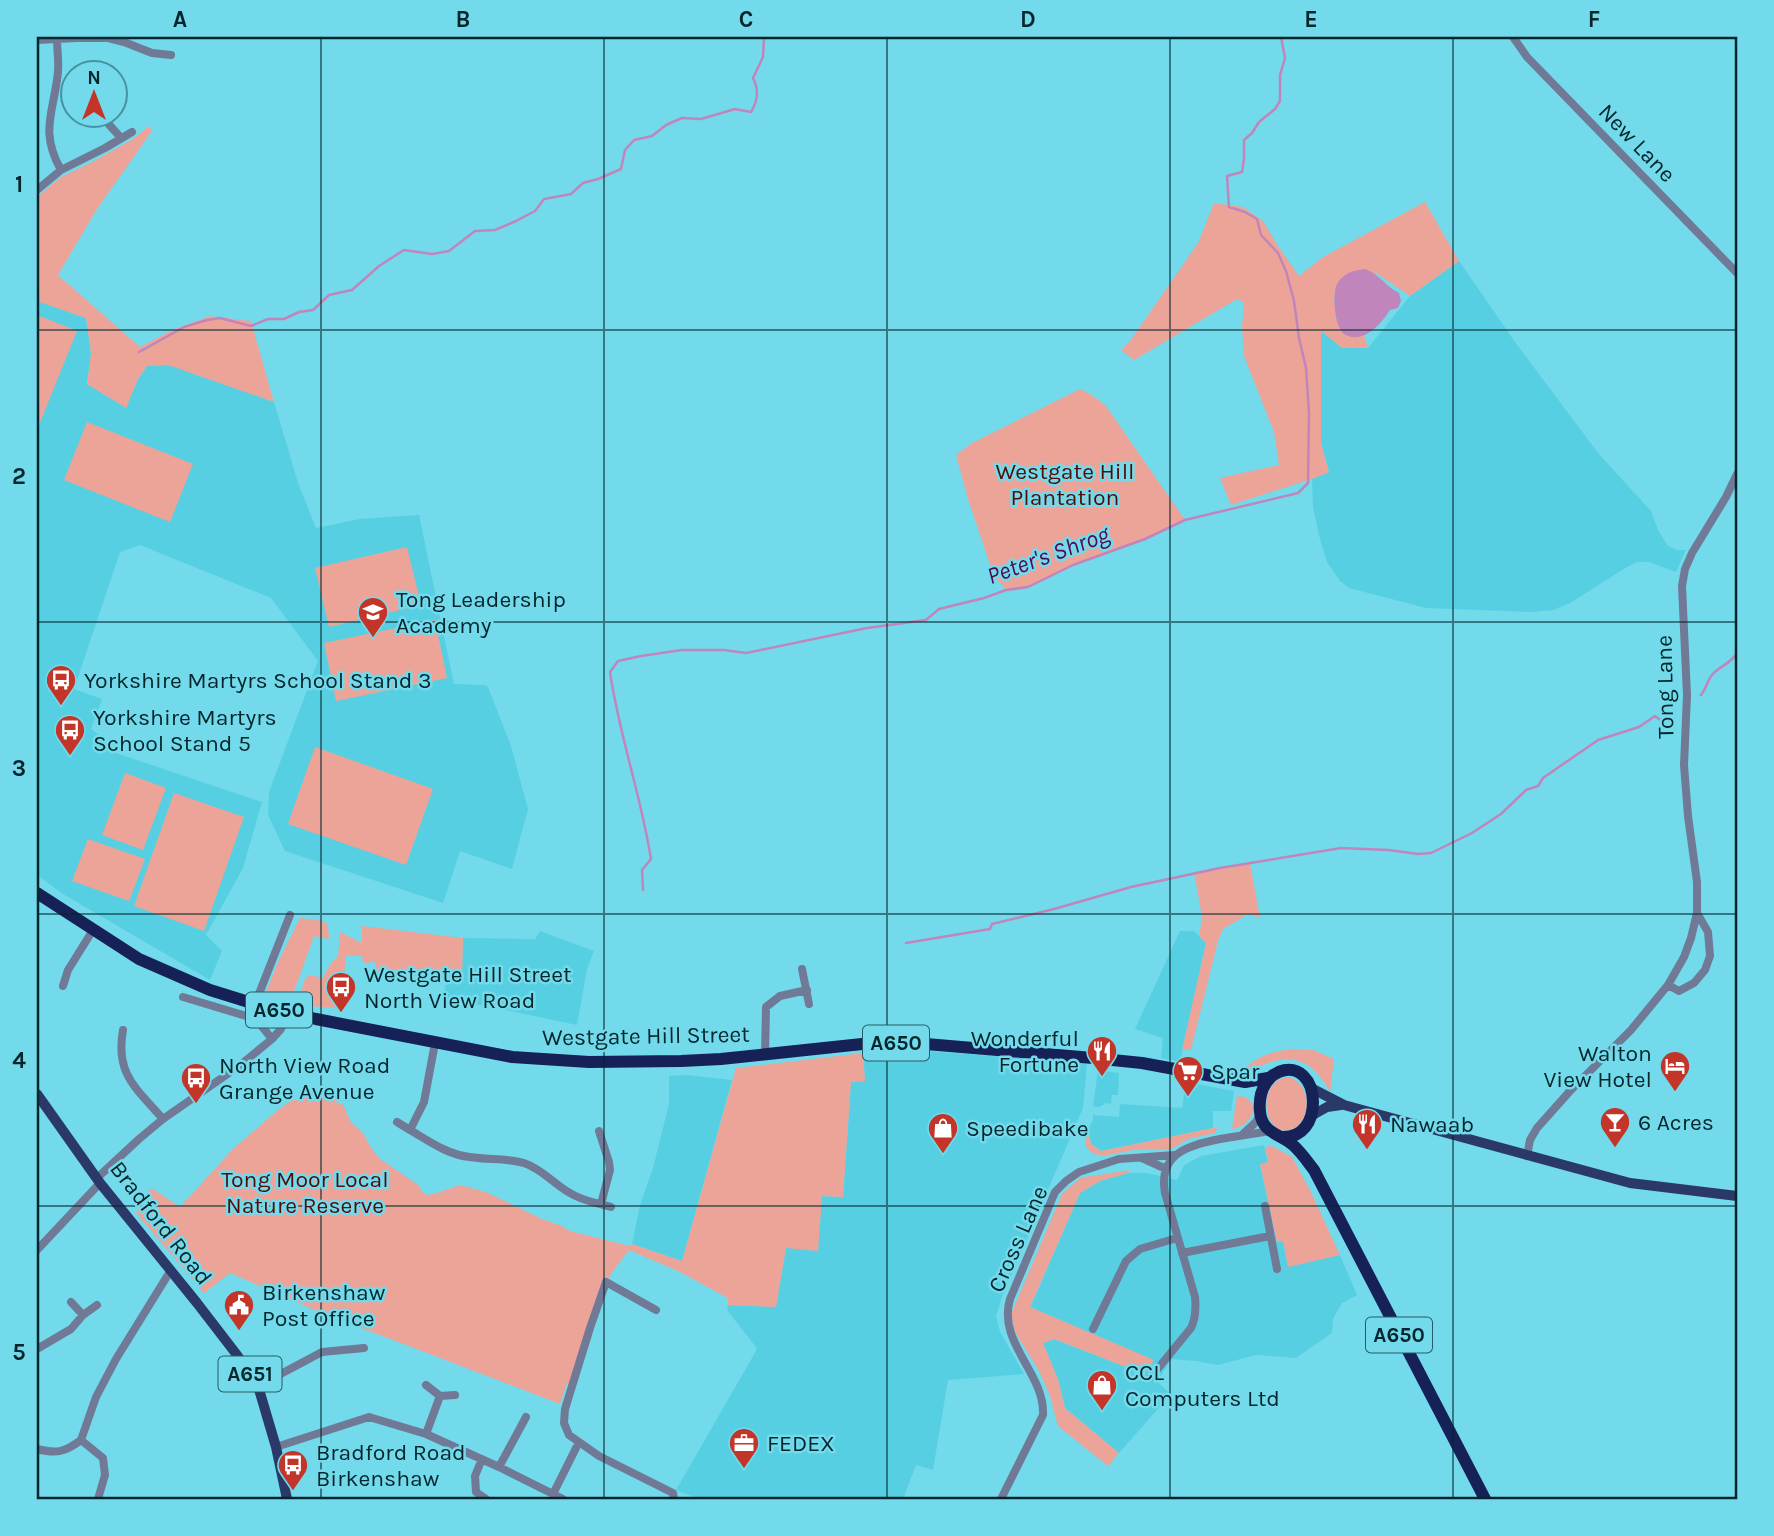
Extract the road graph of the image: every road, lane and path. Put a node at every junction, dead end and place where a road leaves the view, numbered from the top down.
1 (96, 37) edge
2 (1513, 37) edge
3 (57, 39) junction
4 (37, 40) edge
5 (152, 53) junction
6 (171, 55) dead end
7 (150, 64) dead end
8 (114, 130) edge
9 (132, 132) dead end
10 (121, 138) junction
11 (61, 170) junction
12 (37, 190) edge
13 (1737, 273) edge
14 (1737, 474) edge
15 (37, 893) edge
16 (1697, 913) junction
17 (290, 915) dead end
18 (93, 930) junction
19 (802, 969) dead end
20 (1668, 985) junction
21 (64, 986) dead end
22 (807, 990) junction
23 (183, 997) dead end
24 (255, 1004) junction
25 (809, 1004) dead end
26 (288, 1012) junction
27 (123, 1030) dead end
28 (272, 1039) junction
29 (435, 1043) junction
30 (765, 1055) junction
31 (1268, 1078) junction
32 (1245, 1082) junction
33 (1311, 1088) junction
34 (37, 1094) edge
35 (1344, 1105) junction
36 (1260, 1110) junction
37 (163, 1119) junction
38 (397, 1122) dead end
39 (1309, 1122) junction
40 (411, 1130) junction
41 (599, 1131) dead end
42 (1270, 1132) junction
43 (1242, 1135) junction
44 (1282, 1137) junction
45 (1175, 1155) junction
46 (1527, 1156) junction
47 (1139, 1157) junction
48 (1166, 1169) junction
49 (1314, 1170) junction
50 (99, 1181) junction
51 (1737, 1196) edge
52 (601, 1204) junction
53 (1265, 1206) dead end
54 (611, 1207) dead end
55 (1270, 1236) junction
56 (1177, 1238) junction
57 (37, 1250) edge
58 (1182, 1253) junction
59 (1277, 1269) dead end
60 (171, 1270) junction
61 (71, 1302) dead end
62 (97, 1305) dead end
63 (656, 1310) dead end
64 (83, 1315) junction
65 (1093, 1329) dead end
66 (364, 1348) dead end
67 (37, 1349) edge
68 (1151, 1377) dead end
69 (426, 1385) dead end
70 (258, 1386) junction
71 (455, 1395) dead end
72 (440, 1396) junction
73 (526, 1417) dead end
74 (426, 1434) junction
75 (81, 1440) junction
76 (276, 1447) junction
77 (576, 1448) dead end
78 (37, 1449) edge
79 (482, 1459) junction
80 (499, 1467) junction
81 (553, 1494) junction
82 (98, 1499) edge
83 (287, 1499) edge
84 (486, 1499) edge
85 (563, 1499) edge
86 (674, 1499) edge
87 (1001, 1499) edge
88 (1485, 1499) edge

1 - 3 street
1 - 5 street
2 - 13 street, New Lane
3 - 4 street
3 - 11 street
5 - 6 street
5 - 7 street
8 - 10 street
9 - 10 street
10 - 11 street
11 - 12 street
14 - 16 street, Tong Lane
15 - 18 highway, Westgate Hill Street / A650
16 - 20 street, Tong Lane
16 - 20 street, Tong Lane
17 - 24 street
18 - 21 street
18 - 24 highway, Westgate Hill Street / A650
19 - 22 street
20 - 46 street, Tong Lane
22 - 25 street
22 - 30 street
23 - 28 street
24 - 26 highway, Westgate Hill Street / A650
26 - 28 street
26 - 29 highway, Westgate Hill Street / A650
27 - 37 street
28 - 37 street
29 - 30 highway, Westgate Hill Street / A650
29 - 40 street
30 - 32 highway, Westgate Hill Street / A650
31 - 32 highway, Westgate Hill Street / A650
31 - 33 highway, A650
31 - 36 highway
32 - 36 highway
33 - 35 main road
33 - 39 highway, A650
34 - 50 main road, Bradford Road / A651
35 - 39 main road
35 - 46 main road
36 - 42 highway
36 - 43 street
37 - 50 street
38 - 40 street
39 - 44 highway
39 - 49 highway, A650
40 - 52 street
41 - 52 street
42 - 43 street, Cross Lane
42 - 44 highway, A650
43 - 45 street, Cross Lane
44 - 49 highway, A650
45 - 47 street, Cross Lane
45 - 48 street
46 - 51 main road
47 - 48 street
47 - 87 street, Cross Lane
48 - 56 street
49 - 88 highway, A650
50 - 57 street
50 - 60 main road, Bradford Road / A651
52 - 54 street
53 - 55 street
55 - 58 street
55 - 59 street
56 - 58 street
56 - 65 street
58 - 68 street
60 - 70 main road, Bradford Road / A651
60 - 75 street
61 - 64 street
62 - 64 street
63 - 86 street
64 - 67 street
66 - 70 street
69 - 72 street
70 - 76 main road, Bradford Road / A651
71 - 72 street
72 - 74 street
73 - 80 street
74 - 76 street
74 - 79 street
75 - 78 street
75 - 82 street
76 - 83 main road, Bradford Road / A651
77 - 81 street
79 - 80 street
79 - 84 street
80 - 81 street
81 - 85 street

